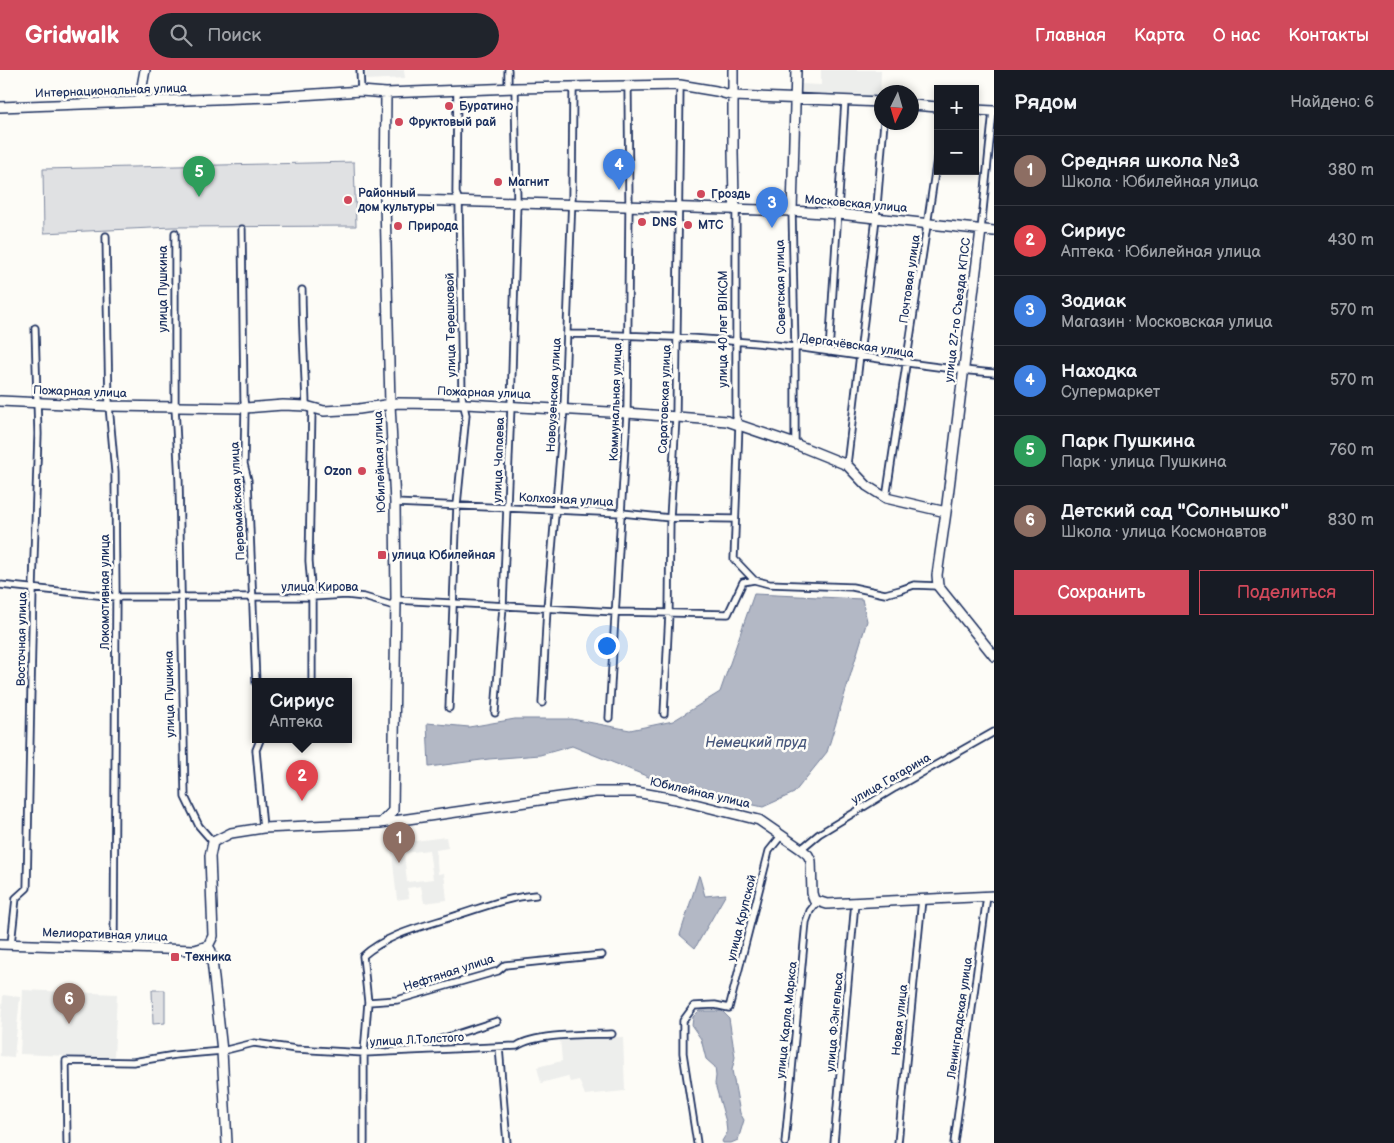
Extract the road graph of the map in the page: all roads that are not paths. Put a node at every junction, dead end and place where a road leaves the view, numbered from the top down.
1 (145, 70) edge
2 (360, 70) edge
3 (508, 70) edge
4 (733, 70) edge
5 (796, 70) edge
6 (680, 85) junction
7 (573, 86) junction
8 (628, 86) junction
9 (512, 88) junction
10 (457, 91) junction
11 (361, 92) junction
12 (386, 93) junction
13 (734, 96) junction
14 (795, 99) junction
15 (846, 101) junction
16 (140, 102) junction
17 (874, 102) edge
18 (919, 105) edge
19 (0, 107) edge
20 (934, 107) edge
21 (979, 110) edge
22 (993, 111) edge
23 (883, 130) edge
24 (935, 175) edge
25 (458, 201) junction
26 (385, 203) junction
27 (517, 203) junction
28 (571, 204) junction
29 (629, 207) junction
30 (679, 209) junction
31 (736, 210) junction
32 (792, 211) junction
33 (839, 214) junction
34 (876, 218) junction
35 (928, 224) junction
36 (242, 229) dead end
37 (981, 230) junction
38 (994, 232) edge
39 (175, 233) dead end
40 (106, 236) dead end
41 (302, 290) dead end
42 (34, 328) dead end
43 (567, 334) junction
44 (629, 334) junction
45 (677, 338) junction
46 (735, 340) junction
47 (795, 347) junction
48 (828, 352) junction
49 (860, 356) junction
50 (907, 362) junction
51 (963, 371) junction
52 (994, 373) edge
53 (0, 401) edge
54 (37, 404) junction
55 (390, 404) junction
56 (465, 404) junction
57 (109, 406) junction
58 (511, 406) junction
59 (175, 407) junction
60 (309, 407) junction
61 (245, 408) junction
62 (564, 410) junction
63 (627, 413) junction
64 (676, 418) junction
65 (739, 424) junction
66 (795, 444) junction
67 (847, 465) junction
68 (886, 498) junction
69 (395, 503) junction
70 (457, 505) junction
71 (507, 506) junction
72 (556, 509) junction
73 (946, 512) junction
74 (622, 513) junction
75 (670, 518) junction
76 (735, 519) junction
77 (754, 580) junction
78 (0, 585) edge
79 (938, 586) junction
80 (33, 588) junction
81 (180, 596) junction
82 (116, 597) junction
83 (253, 597) junction
84 (312, 597) junction
85 (396, 600) junction
86 (453, 603) junction
87 (503, 606) junction
88 (547, 608) junction
89 (615, 612) junction
90 (669, 613) junction
91 (994, 656) edge
92 (256, 678) edge
93 (312, 678) edge
94 (542, 703) dead end
95 (449, 708) dead end
96 (495, 713) dead end
97 (664, 714) dead end
98 (609, 718) dead end
99 (994, 732) edge
100 (259, 743) edge
101 (380, 824) junction
102 (263, 828) junction
103 (781, 836) junction
104 (213, 842) junction
105 (802, 849) junction
106 (536, 895) dead end
107 (991, 896) edge
108 (922, 899) junction
109 (817, 902) junction
110 (855, 902) junction
111 (0, 944) edge
112 (11, 944) junction
113 (208, 946) junction
114 (114, 948) junction
115 (602, 955) dead end
116 (368, 1002) junction
117 (496, 1020) dead end
118 (612, 1034) dead end
119 (499, 1047) junction
120 (222, 1051) junction
121 (404, 1051) junction
122 (364, 1053) junction
123 (67, 1143) edge
124 (227, 1143) edge
125 (364, 1143) edge
126 (507, 1143) edge
127 (697, 1143) edge
128 (784, 1143) edge
129 (834, 1143) edge
130 (898, 1143) edge
131 (954, 1143) edge

1 - 16 street
2 - 11 street
3 - 9 street, улица Чапаева
4 - 13 street, улица 40 лет ВЛКСМ
5 - 14 street, Советская улица
6 - 8 street, Интернациональная улица
6 - 13 street, Интернациональная улица
6 - 30 street, Саратовская улица
7 - 8 street, Интернациональная улица
7 - 9 street, Интернациональная улица
7 - 28 street, Новоузенская улица
8 - 29 street, Коммунальная улица
9 - 10 street, Интернациональная улица
9 - 27 street, улица Чапаева
10 - 12 street, Интернациональная улица
10 - 25 street, улица Терешковой
11 - 12 street, Интернациональная улица
11 - 16 street, Интернациональная улица
12 - 26 street, Юбилейная улица
13 - 14 street, Интернациональная улица
13 - 31 street, улица 40 лет ВЛКСМ
14 - 15 street, Интернациональная улица
14 - 32 street, Советская улица
15 - 17 street, Интернациональная улица
15 - 33 street
16 - 19 street, Интернациональная улица
18 - 20 street
21 - 22 street
22 - 37 street, улица 27-го Съезда КПСС
23 - 34 street
24 - 35 street, Почтовая улица
25 - 26 street, Московская улица
25 - 27 street, Московская улица
25 - 56 street, улица Терешковой
26 - 55 street, Юбилейная улица
27 - 28 street, Московская улица
27 - 58 street, улица Чапаева
28 - 29 street, Московская улица
28 - 43 street, Новоузенская улица
29 - 30 street, Московская улица
29 - 44 street, Коммунальная улица
30 - 31 street, Московская улица
30 - 45 street, Саратовская улица
31 - 32 street, Московская улица
31 - 46 street, улица 40 лет ВЛКСМ
32 - 33 street, Московская улица
32 - 47 street, Советская улица
33 - 34 street, Московская улица
33 - 48 street
34 - 35 street, Московская улица
34 - 49 street
35 - 37 street, Московская улица
35 - 50 street, Почтовая улица
36 - 61 street, Первомайская улица
37 - 38 street, Московская улица
37 - 51 street, улица 27-го Съезда КПСС
39 - 59 street, улица Пушкина
40 - 57 street, Локомотивная улица
41 - 60 street
42 - 54 street, Восточная улица
43 - 44 street, Дергачёвская улица
43 - 62 street, Новоузенская улица
44 - 45 street, Дергачёвская улица
44 - 63 street, Коммунальная улица
45 - 46 street, Дергачёвская улица
45 - 64 street, Саратовская улица
46 - 47 street, Дергачёвская улица
46 - 65 street, улица 40 лет ВЛКСМ
47 - 48 street, Дергачёвская улица
47 - 66 street, Советская улица
48 - 49 street, Дергачёвская улица
49 - 50 street, Дергачёвская улица
49 - 67 street
50 - 51 street, Дергачёвская улица
50 - 68 street, Почтовая улица
51 - 52 street, Дергачёвская улица
51 - 73 street, улица 27-го Съезда КПСС
53 - 54 street, Пожарная улица
54 - 57 street, Пожарная улица
54 - 80 street, Восточная улица
55 - 56 street, Пожарная улица
55 - 60 street, Пожарная улица
55 - 69 street, Юбилейная улица
56 - 58 street, Пожарная улица
56 - 70 street, улица Терешковой
57 - 59 street, Пожарная улица
57 - 82 street, Локомотивная улица
58 - 62 street, Пожарная улица
58 - 71 street, улица Чапаева
59 - 61 street, Пожарная улица
59 - 81 street, улица Пушкина
60 - 61 street, Пожарная улица
60 - 84 street
61 - 83 street, Первомайская улица
62 - 63 street, Пожарная улица
62 - 72 street, Новоузенская улица
63 - 64 street, Пожарная улица
63 - 74 street, Коммунальная улица
64 - 65 street, Пожарная улица
64 - 75 street, Саратовская улица
65 - 66 street, Пожарная улица
65 - 76 street, улица 40 лет ВЛКСМ
66 - 67 street, Пожарная улица
67 - 68 street, Пожарная улица
68 - 73 street, Пожарная улица
69 - 70 street, Колхозная улица
69 - 85 street, Юбилейная улица
70 - 71 street, Колхозная улица
70 - 86 street, улица Терешковой
71 - 72 street, Колхозная улица
71 - 87 street, улица Чапаева
72 - 74 street, Колхозная улица
72 - 88 street, Новоузенская улица
73 - 79 street, улица 27-го Съезда КПСС
74 - 75 street, Колхозная улица
74 - 89 street, Коммунальная улица
75 - 76 street, Колхозная улица
75 - 90 street, Саратовская улица
76 - 77 street, улица 40 лет ВЛКСМ
77 - 79 street
77 - 90 street, улица Кирова
78 - 80 street, улица Кирова
79 - 91 street
80 - 82 street, улица Кирова
80 - 112 street, Восточная улица
81 - 82 street, улица Кирова
81 - 83 street, улица Кирова
81 - 104 street, улица Пушкина
82 - 114 street, Локомотивная улица
83 - 84 street, улица Кирова
83 - 92 street, Первомайская улица
84 - 85 street, улица Кирова
84 - 93 street
85 - 86 street, улица Кирова
85 - 101 street, Юбилейная улица
86 - 87 street, улица Кирова
86 - 95 street, улица Терешковой
87 - 88 street, улица Кирова
87 - 96 street, улица Чапаева
88 - 89 street, улица Кирова
88 - 94 street, Новоузенская улица
89 - 90 street, улица Кирова
89 - 98 street, Коммунальная улица
90 - 97 street, Саратовская улица
99 - 105 street, улица Гагарина
100 - 102 street
101 - 102 street, Юбилейная улица
101 - 103 street, Юбилейная улица
102 - 104 street, Юбилейная улица
103 - 105 street, Юбилейная улица
103 - 127 street, улица Крупской
104 - 113 street
105 - 109 street
106 - 116 street
107 - 108 street
107 - 131 street, Ленинградская улица
108 - 110 street
108 - 130 street, Новая улица
109 - 110 street
109 - 128 street, улица Карла Маркса
110 - 129 street, улица Ф.Энгельса
111 - 112 street, Мелиоративная улица
112 - 114 street, Мелиоративная улица
113 - 114 street, Мелиоративная улица
113 - 120 street
115 - 116 street, Нефтяная улица
116 - 122 street
117 - 121 street
118 - 119 street, улица Л.Толстого
119 - 121 street, улица Л.Толстого
119 - 126 street
120 - 122 street, улица Л.Толстого
120 - 123 street, улица Л.Толстого
120 - 124 street
121 - 122 street, улица Л.Толстого
122 - 125 street

